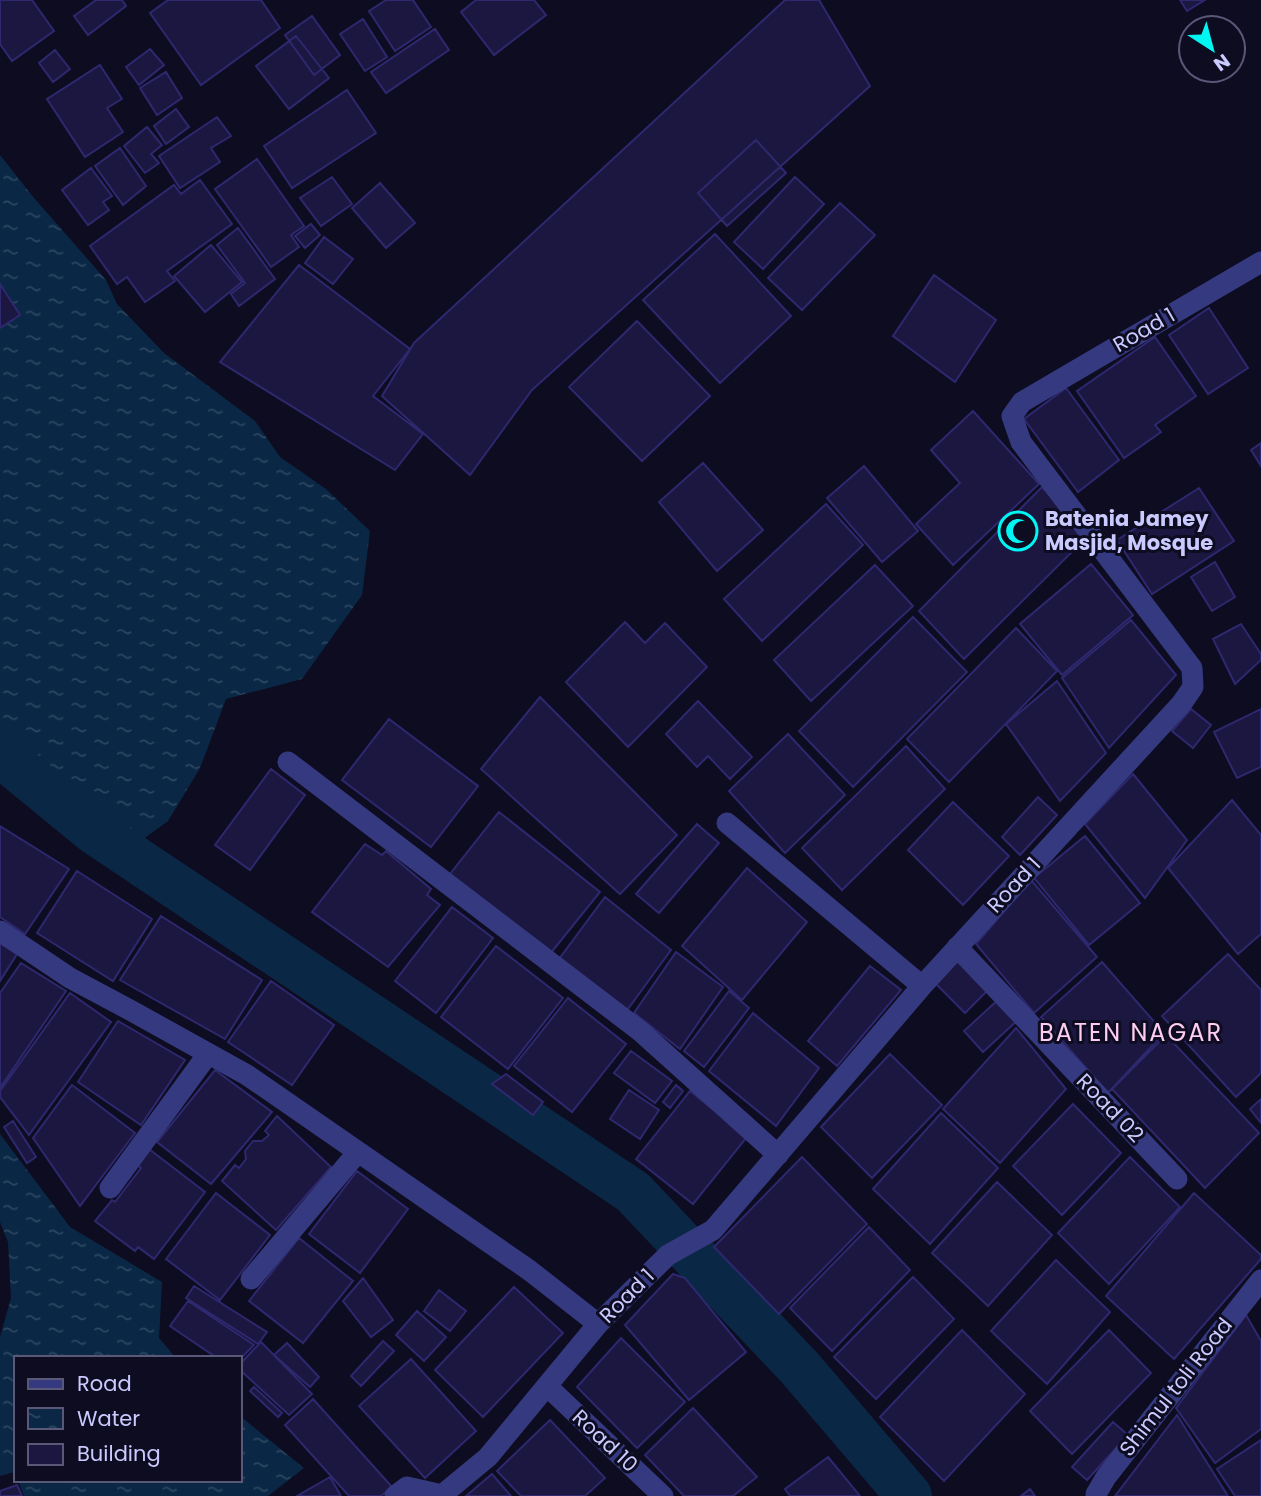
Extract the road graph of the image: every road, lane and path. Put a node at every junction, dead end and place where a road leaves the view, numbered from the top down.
1 (1261, 262) edge
2 (288, 762) dead end
3 (727, 823) dead end
4 (0, 932) edge
5 (957, 947) junction
6 (922, 986) junction
7 (208, 1054) junction
8 (358, 1152) junction
9 (778, 1155) junction
10 (1177, 1178) dead end
11 (110, 1188) dead end
12 (251, 1279) dead end
13 (1258, 1291) edge
14 (598, 1324) junction
15 (547, 1387) junction
16 (395, 1496) edge
17 (663, 1496) edge
18 (1096, 1496) edge

1 - 5 street, Road 1
2 - 9 street
3 - 6 street
4 - 7 street
5 - 6 street, Road 1
5 - 10 street, Road 02
6 - 9 street, Road 1
7 - 8 street
7 - 11 street
8 - 12 street
8 - 14 street
9 - 14 street, Road 1
13 - 18 street, Shimul toli Road
14 - 15 street, Road 1
15 - 16 street, Road 1
15 - 17 street, Road 10

